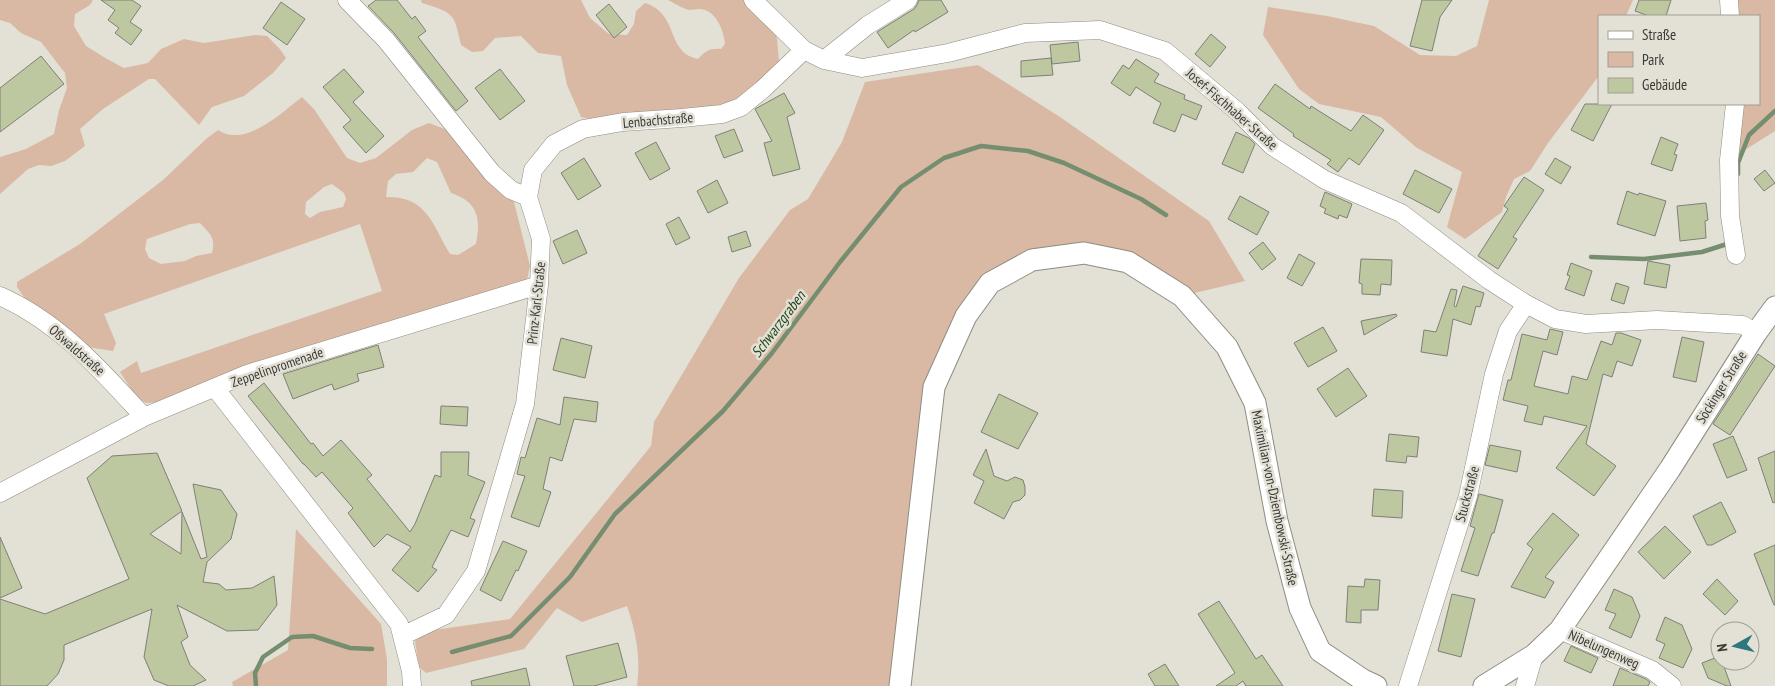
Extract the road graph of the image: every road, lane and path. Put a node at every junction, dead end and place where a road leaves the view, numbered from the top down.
1 (347, 0) edge
2 (753, 0) edge
3 (908, 0) edge
4 (1729, 0) edge
5 (1730, 15) edge
6 (804, 50) junction
7 (824, 60) junction
8 (1735, 105) edge
9 (528, 197) junction
10 (1736, 255) dead end
11 (538, 284) junction
12 (0, 296) edge
13 (1526, 304) junction
14 (1775, 307) edge
15 (1756, 333) junction
16 (215, 388) junction
17 (144, 417) junction
18 (0, 492) edge
19 (1560, 630) junction
20 (402, 636) junction
21 (1534, 655) junction
22 (412, 686) edge
23 (900, 686) edge
24 (1376, 686) edge
25 (1408, 686) edge
26 (1484, 686) edge
27 (1525, 686) edge
28 (1672, 686) edge

1 - 9 street
2 - 6 street, Josef-Fischhaber-Straße
3 - 7 street
4 - 5 street
6 - 7 street, Josef-Fischhaber-Straße
6 - 9 street, Lenbachstraße
7 - 13 street, Josef-Fischhaber-Straße
8 - 10 street
9 - 11 street, Prinz-Karl-Straße
11 - 16 street, Zeppelinpromenade
11 - 20 street, Prinz-Karl-Straße
12 - 17 street, Oßwaldstraße
13 - 15 street, Josef-Fischhaber-Straße
13 - 25 street, Stuckstraße
14 - 15 street, Söckinger Straße
15 - 19 street, Söckinger Straße
16 - 17 street, Zeppelinpromenade
16 - 20 street
17 - 18 street, Zeppelinpromenade
19 - 21 street
19 - 28 street, Nibelungenweg
20 - 22 street
21 - 26 street
21 - 27 street
23 - 24 street, Maximilian-von-Dziembowski-Straße

